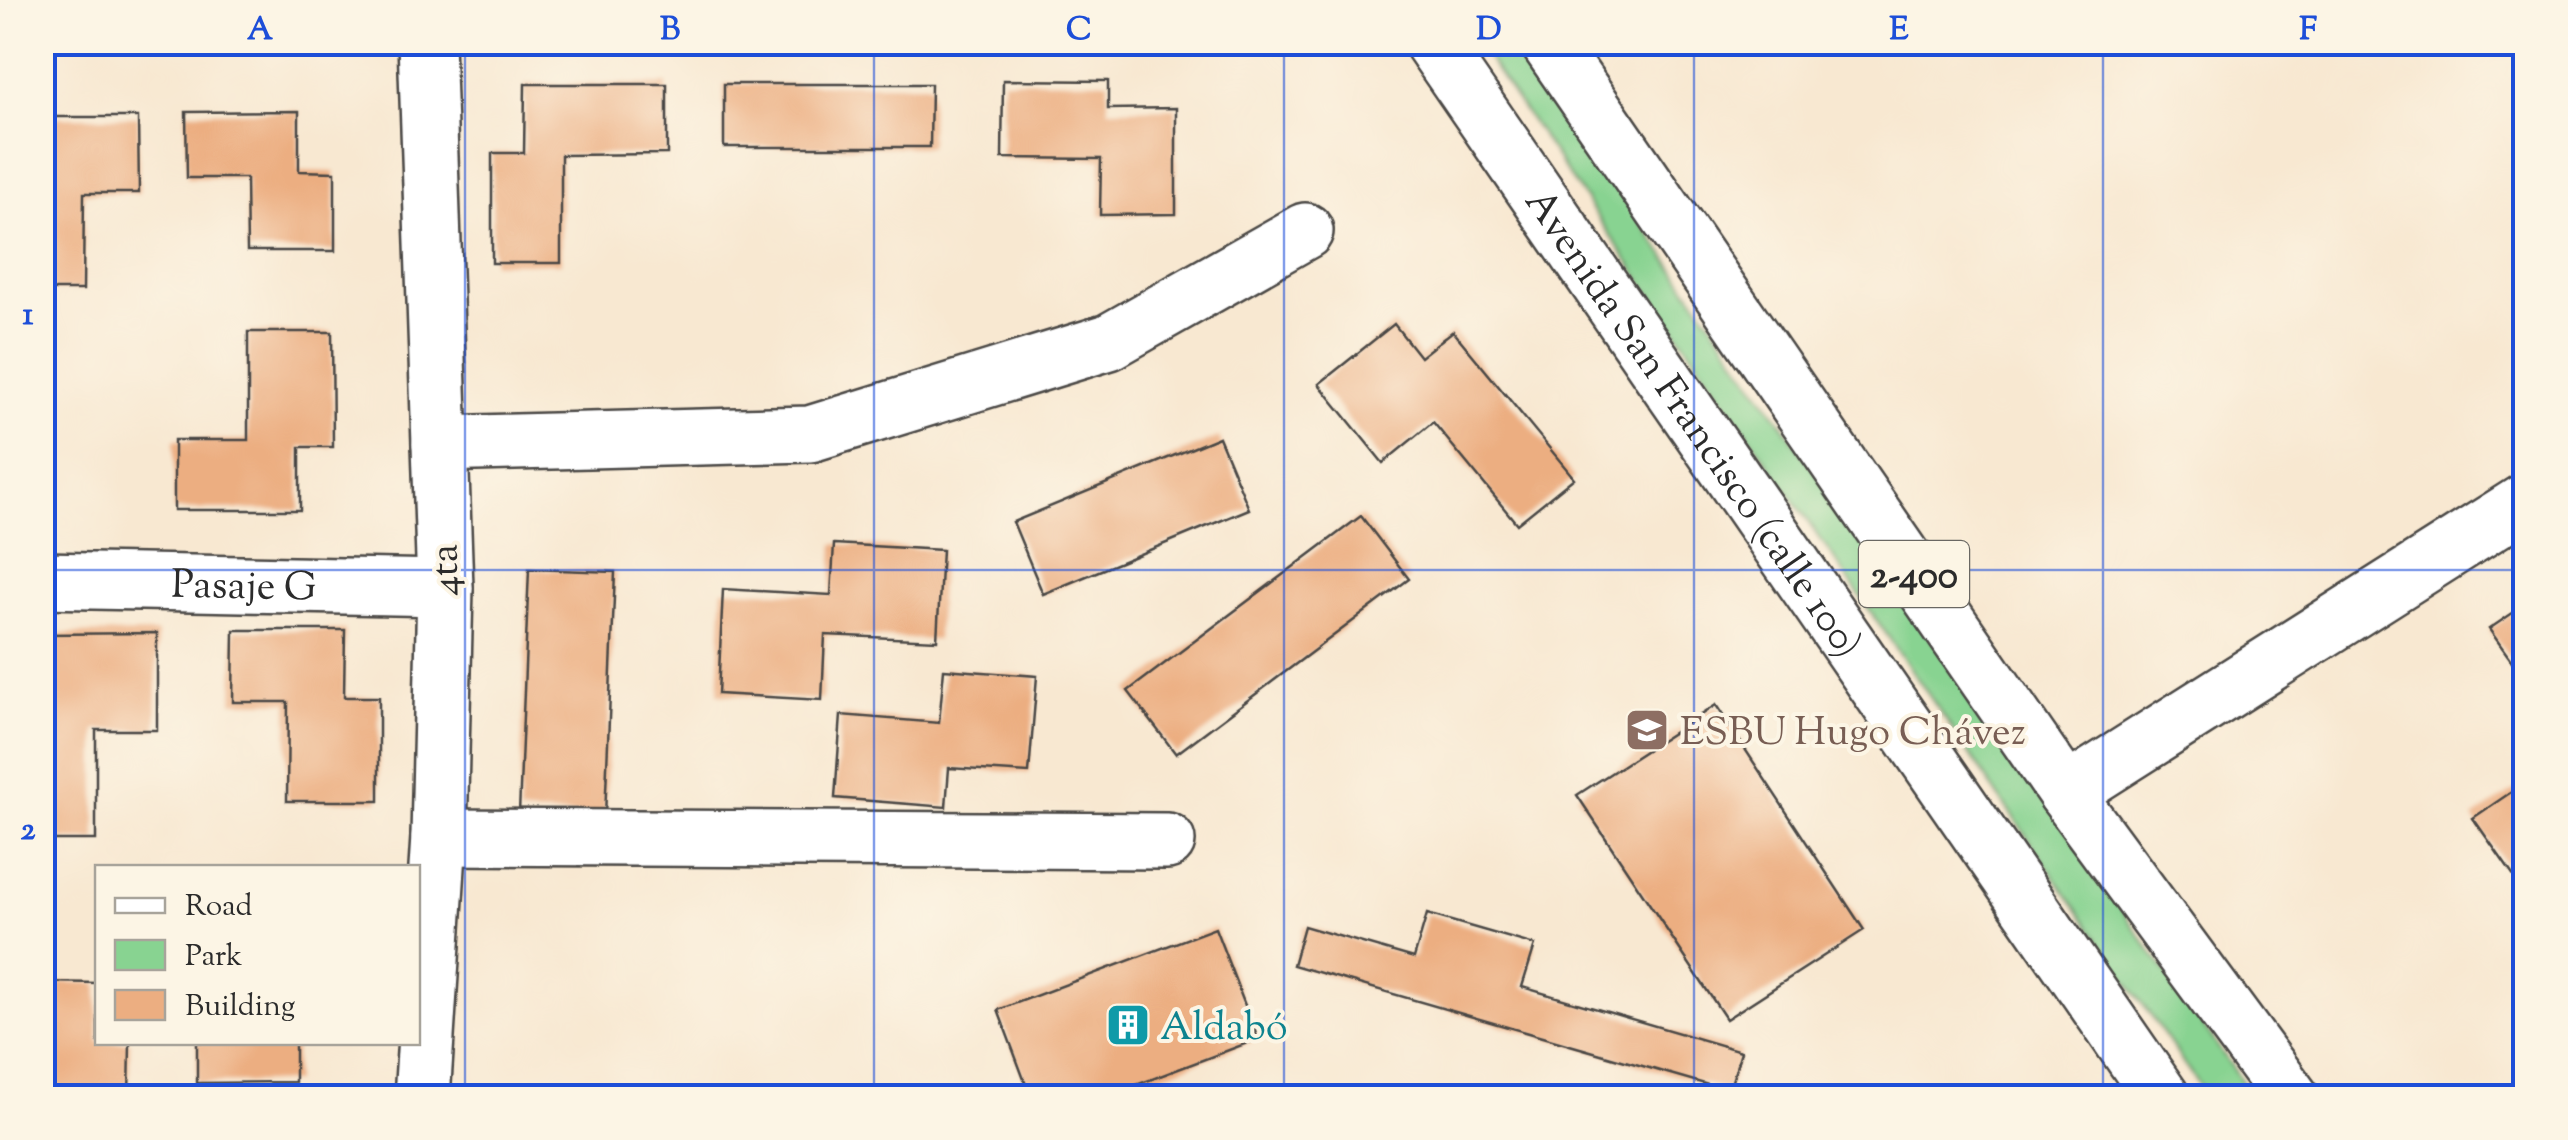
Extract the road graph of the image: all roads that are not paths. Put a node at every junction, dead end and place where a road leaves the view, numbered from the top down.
1 (426, 42) edge
2 (1432, 42) edge
3 (1548, 42) edge
4 (1305, 232) dead end
5 (440, 444) junction
6 (2526, 502) edge
7 (42, 580) edge
8 (445, 588) junction
9 (2066, 793) junction
10 (439, 837) junction
11 (1167, 842) dead end
12 (422, 1098) edge
13 (2162, 1098) edge
14 (2291, 1098) edge

1 - 5 main road, 4ta
2 - 13 main road, Avenida San Francisco (calle 100) / 2-400
3 - 9 main road, 2-400
4 - 5 main road
5 - 8 main road, 4ta
6 - 9 main road
7 - 8 main road, Pasaje G
8 - 10 main road, 4ta
9 - 14 main road, 2-400
10 - 11 main road
10 - 12 main road, 4ta

